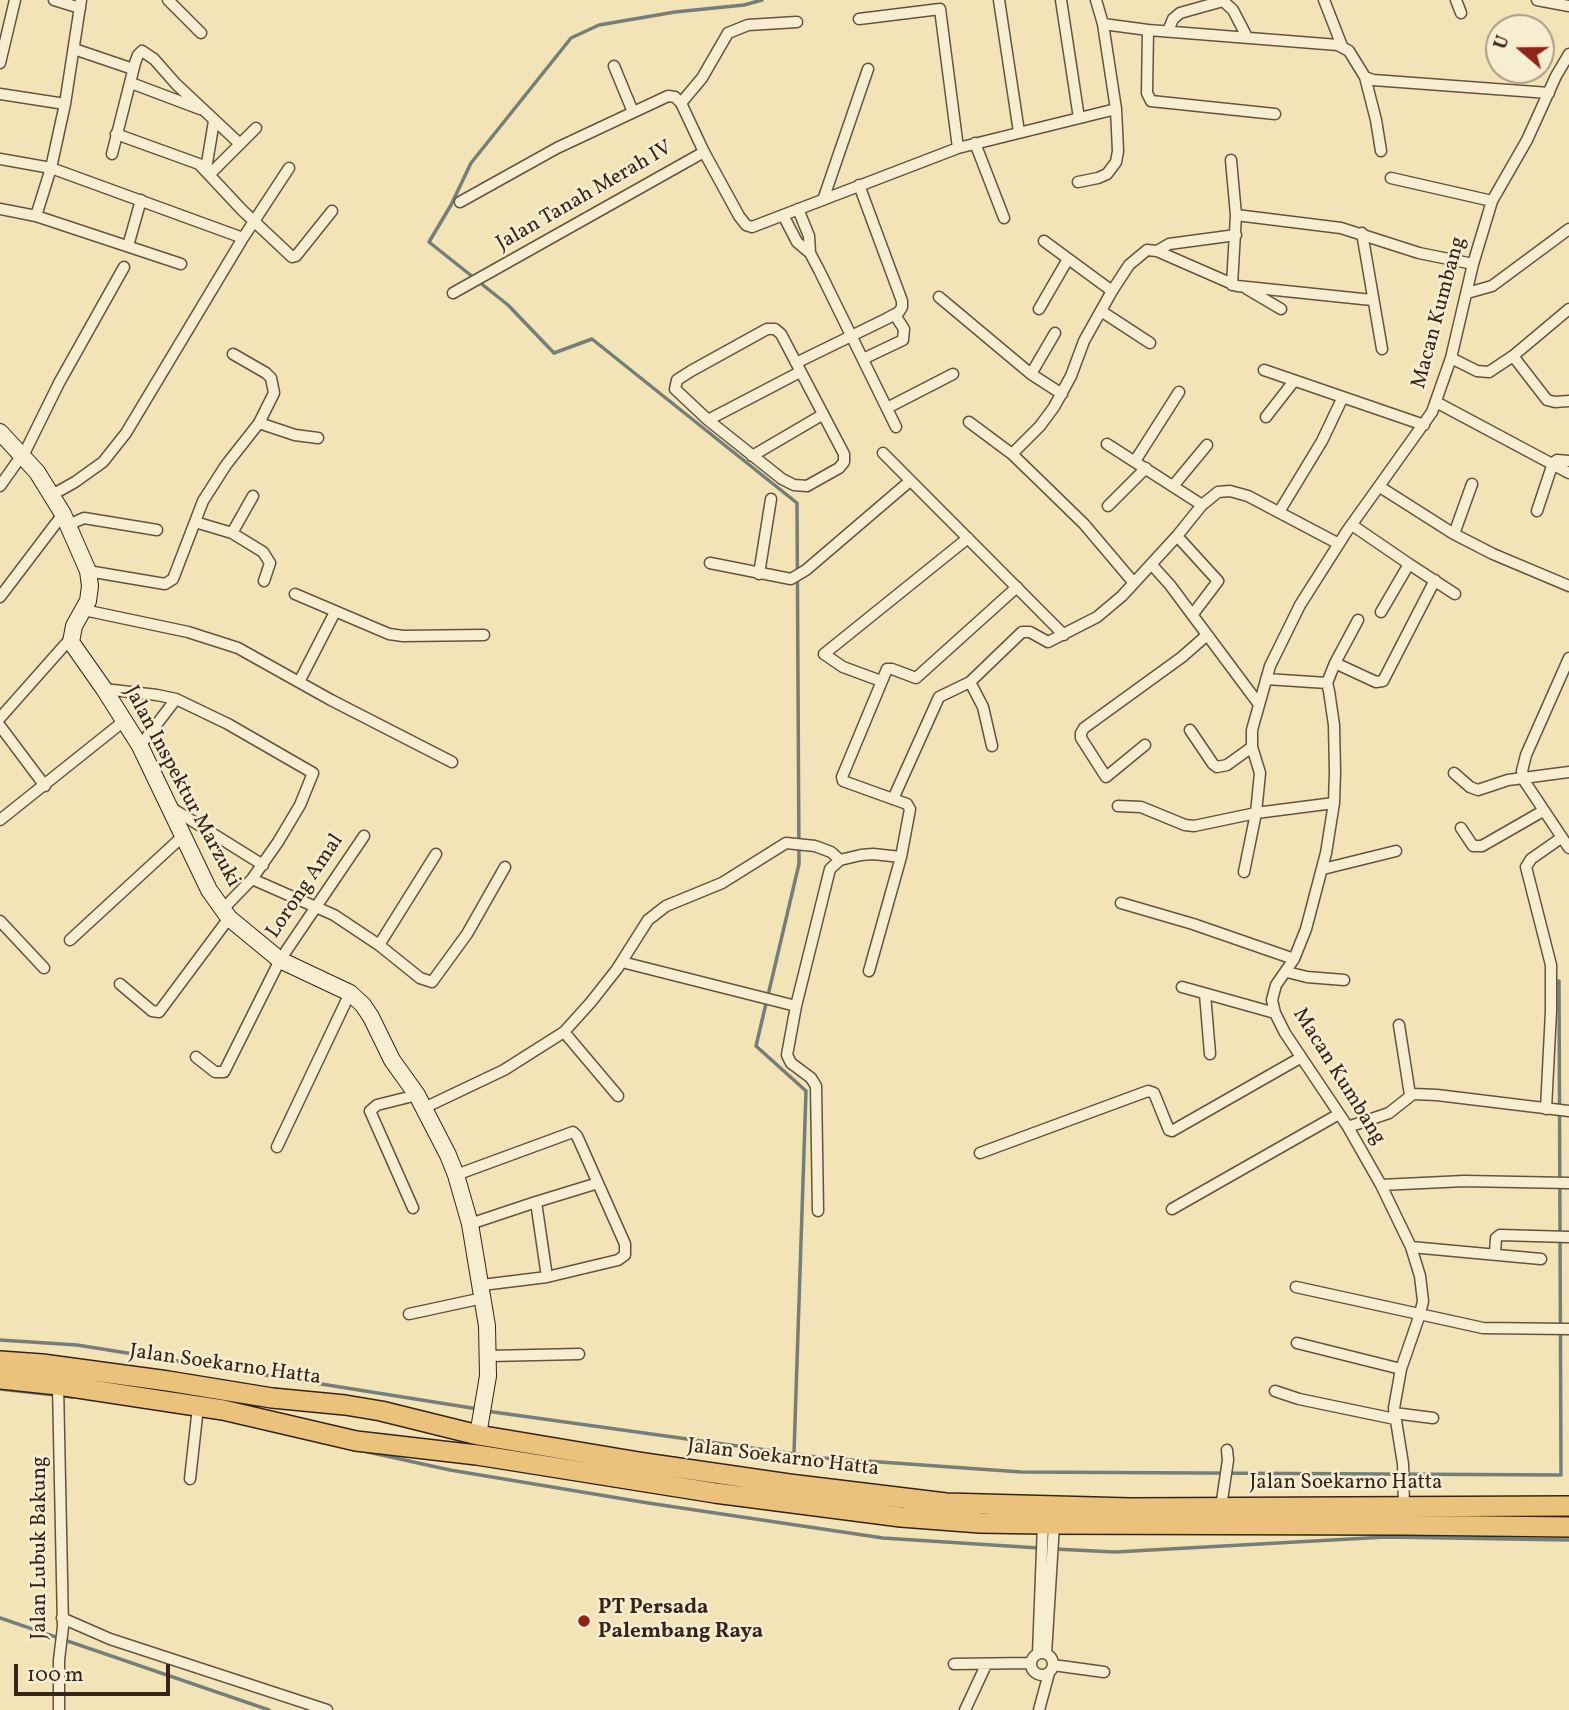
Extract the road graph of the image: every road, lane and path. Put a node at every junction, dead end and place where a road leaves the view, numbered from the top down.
1 (15, 0) edge
2 (54, 0) edge
3 (168, 0) edge
4 (999, 0) edge
5 (1061, 0) edge
6 (1096, 0) edge
7 (1324, 0) edge
8 (1456, 0) edge
9 (1537, 0) edge
10 (1222, 1) edge
11 (80, 4) edge
12 (1569, 6) edge
13 (1461, 13) dead end
14 (859, 19) dead end
15 (797, 22) dead end
16 (1103, 24) junction
17 (1148, 30) junction
18 (1168, 31) junction
19 (201, 33) dead end
20 (1247, 37) junction
21 (1342, 46) junction
22 (74, 49) junction
23 (1569, 54) edge
24 (0, 63) edge
25 (614, 66) dead end
26 (133, 69) junction
27 (868, 69) dead end
28 (1365, 77) junction
29 (131, 83) junction
30 (1549, 93) junction
31 (0, 94) edge
32 (681, 103) junction
33 (65, 104) junction
34 (1116, 109) junction
35 (204, 111) junction
36 (633, 112) junction
37 (1275, 114) dead end
38 (1079, 118) junction
39 (214, 121) junction
40 (256, 128) dead end
41 (1019, 132) junction
42 (116, 134) junction
43 (240, 144) junction
44 (975, 144) junction
45 (958, 148) junction
46 (1381, 151) dead end
47 (704, 152) junction
48 (112, 154) dead end
49 (0, 159) edge
50 (1231, 160) dead end
51 (51, 168) junction
52 (289, 168) dead end
53 (208, 172) junction
54 (1391, 178) dead end
55 (1078, 182) dead end
56 (859, 185) junction
57 (141, 200) junction
58 (823, 200) junction
59 (1492, 201) junction
60 (460, 202) dead end
61 (0, 209) edge
62 (798, 209) junction
63 (332, 211) dead end
64 (783, 215) junction
65 (1236, 215) junction
66 (36, 216) junction
67 (1004, 218) dead end
68 (253, 221) junction
69 (1569, 229) edge
70 (1362, 233) junction
71 (1236, 235) junction
72 (243, 238) junction
73 (1044, 241) dead end
74 (128, 246) junction
75 (1157, 251) junction
76 (810, 253) junction
77 (1068, 259) junction
78 (181, 264) dead end
79 (1473, 264) junction
80 (124, 267) dead end
81 (1232, 285) junction
82 (1245, 287) junction
83 (1112, 291) junction
84 (453, 293) dead end
85 (1467, 293) junction
86 (939, 297) dead end
87 (1372, 300) junction
88 (1039, 309) dead end
89 (1281, 309) dead end
90 (1569, 309) edge
91 (1101, 311) junction
92 (895, 314) junction
93 (1055, 333) dead end
94 (851, 335) junction
95 (1150, 343) dead end
96 (1382, 349) dead end
97 (233, 354) dead end
98 (1513, 356) junction
99 (1451, 358) junction
100 (863, 359) junction
101 (798, 367) junction
102 (1264, 370) dead end
103 (953, 374) dead end
104 (1031, 374) junction
105 (1294, 381) junction
106 (1179, 392) dead end
107 (1062, 394) junction
108 (1342, 399) junction
109 (1569, 401) edge
110 (1436, 402) junction
111 (887, 408) junction
112 (822, 415) junction
113 (1266, 417) dead end
114 (708, 420) junction
115 (969, 422) dead end
116 (260, 423) junction
117 (1424, 425) junction
118 (896, 427) dead end
119 (0, 432) edge
120 (318, 438) dead end
121 (1107, 444) dead end
122 (1207, 445) dead end
123 (883, 453) dead end
124 (1012, 454) junction
125 (23, 456) junction
126 (752, 456) junction
127 (1135, 461) junction
128 (1569, 461) edge
129 (1552, 466) junction
130 (1146, 468) junction
131 (1569, 473) edge
132 (910, 481) junction
133 (1472, 484) dead end
134 (0, 486) edge
135 (1173, 486) junction
136 (1380, 487) junction
137 (52, 495) junction
138 (253, 496) dead end
139 (771, 499) dead end
140 (1202, 505) junction
141 (1108, 506) dead end
142 (1537, 511) dead end
143 (1279, 512) junction
144 (65, 519) junction
145 (195, 522) junction
146 (1352, 525) junction
147 (157, 530) dead end
148 (232, 533) junction
149 (1454, 534) junction
150 (1177, 536) junction
151 (968, 538) junction
152 (1339, 544) junction
153 (710, 563) dead end
154 (1409, 564) junction
155 (1152, 565) junction
156 (88, 571) junction
157 (760, 574) junction
158 (1435, 580) junction
159 (264, 581) dead end
160 (1134, 583) junction
161 (1569, 586) edge
162 (1017, 587) junction
163 (295, 594) dead end
164 (1455, 594) dead end
165 (0, 597) edge
166 (85, 610) junction
167 (335, 612) junction
168 (1381, 612) dead end
169 (1193, 614) junction
170 (1358, 620) dead end
171 (484, 635) dead end
172 (1207, 635) junction
173 (1059, 637) junction
174 (70, 639) junction
175 (1569, 658) edge
176 (1335, 663) junction
177 (1266, 679) junction
178 (881, 681) junction
179 (299, 682) junction
180 (970, 682) junction
181 (1327, 683) junction
182 (1556, 688) junction
183 (104, 689) junction
184 (1569, 690) edge
185 (176, 699) junction
186 (1258, 703) junction
187 (0, 718) edge
188 (124, 722) junction
189 (0, 726) edge
190 (1190, 730) dead end
191 (1145, 745) dead end
192 (139, 746) junction
193 (992, 746) dead end
194 (1252, 747) junction
195 (452, 762) dead end
196 (1569, 772) edge
197 (1454, 773) dead end
198 (1523, 777) junction
199 (45, 786) junction
200 (894, 799) junction
201 (1334, 803) junction
202 (1118, 806) dead end
203 (170, 807) junction
204 (1544, 811) junction
205 (1256, 813) junction
206 (0, 820) edge
207 (1461, 828) dead end
208 (183, 836) junction
209 (364, 836) dead end
210 (1561, 838) junction
211 (1569, 848) edge
212 (1396, 851) dead end
213 (436, 854) dead end
214 (901, 857) junction
215 (840, 860) junction
216 (263, 865) junction
217 (505, 867) dead end
218 (1323, 869) junction
219 (1244, 873) dead end
220 (252, 879) junction
221 (1121, 903) dead end
222 (316, 906) junction
223 (226, 914) junction
224 (0, 921) edge
225 (70, 940) dead end
226 (379, 945) junction
227 (1294, 959) junction
228 (280, 960) junction
229 (622, 962) junction
230 (44, 968) dead end
231 (869, 971) dead end
232 (1286, 972) junction
233 (1344, 980) dead end
234 (120, 984) dead end
235 (1182, 987) dead end
236 (350, 993) junction
237 (1205, 994) junction
238 (796, 1006) junction
239 (1275, 1013) junction
240 (1399, 1026) dead end
241 (564, 1032) junction
242 (1210, 1054) dead end
243 (196, 1057) dead end
244 (1300, 1058) junction
245 (1410, 1095) junction
246 (618, 1096) dead end
247 (420, 1102) junction
248 (1557, 1110) edge
249 (1339, 1115) junction
250 (1348, 1127) junction
251 (277, 1147) dead end
252 (980, 1153) dead end
253 (456, 1175) junction
254 (1562, 1181) edge
255 (598, 1183) junction
256 (1381, 1185) junction
257 (536, 1202) junction
258 (413, 1208) dead end
259 (1172, 1209) dead end
260 (818, 1210) dead end
261 (470, 1224) junction
262 (1563, 1237) edge
263 (1411, 1247) junction
264 (1495, 1254) junction
265 (1541, 1259) dead end
266 (547, 1277) junction
267 (1296, 1287) dead end
268 (483, 1292) junction
269 (409, 1314) dead end
270 (1420, 1314) junction
271 (1563, 1329) edge
272 (1297, 1343) dead end
273 (579, 1354) dead end
274 (489, 1356) junction
275 (0, 1361) edge
276 (1401, 1369) junction
277 (0, 1379) edge
278 (1275, 1391) dead end
279 (58, 1392) junction
280 (198, 1407) junction
281 (1394, 1416) junction
282 (1433, 1418) dead end
283 (479, 1428) junction
284 (1227, 1450) dead end
285 (190, 1479) dead end
286 (872, 1503) junction
287 (1569, 1506) edge
288 (1221, 1507) junction
289 (1404, 1507) junction
290 (1569, 1527) edge
291 (1049, 1530) junction
292 (62, 1622) junction
293 (1042, 1654) junction
294 (954, 1664) dead end
295 (1030, 1664) junction
296 (986, 1665) junction
297 (1051, 1669) junction
298 (1104, 1672) dead end
299 (288, 1704) edge
300 (59, 1710) edge
301 (327, 1710) edge
302 (965, 1710) edge
303 (1039, 1710) edge

1 - 24 street
2 - 11 street
3 - 19 street
4 - 41 street
5 - 38 street
6 - 16 street
7 - 21 street
8 - 13 street
9 - 12 street
10 - 18 street
10 - 20 street
11 - 22 street
14 - 45 street
15 - 32 street
16 - 17 street
16 - 34 street
17 - 18 street
17 - 37 street
18 - 20 street
20 - 21 street
21 - 28 street
22 - 26 street
22 - 33 street
23 - 30 street, Macan Kumbang
25 - 36 street
26 - 29 street
26 - 35 street
27 - 58 street
28 - 30 street
28 - 46 street
29 - 35 street
29 - 42 street
30 - 59 street, Macan Kumbang
31 - 33 street
32 - 36 street
32 - 47 street
33 - 51 street
34 - 38 street
34 - 55 street
35 - 39 street
36 - 60 street
38 - 41 street
39 - 43 street
39 - 53 street
40 - 43 street
41 - 44 street
42 - 48 street
42 - 53 street
43 - 53 street
44 - 45 street
44 - 67 street
45 - 56 street
47 - 64 street
47 - 84 street, Jalan Tanah Merah IV
49 - 51 street
50 - 65 street
51 - 57 street
51 - 66 street
52 - 68 street
53 - 68 street
54 - 59 street
56 - 58 street
56 - 92 street
57 - 72 street
57 - 74 street
58 - 62 street
59 - 79 street, Macan Kumbang
61 - 66 street
62 - 64 street
62 - 76 street
63 - 68 street
64 - 76 street
65 - 70 street
65 - 71 street
66 - 74 street
68 - 72 street
69 - 85 street
70 - 79 street
70 - 87 street
71 - 75 street
71 - 81 street
72 - 137 street
73 - 77 street
74 - 78 street
75 - 81 street
75 - 83 street
76 - 94 street
77 - 83 street
77 - 88 street
79 - 85 street, Macan Kumbang
80 - 125 street
81 - 82 street
82 - 87 street
82 - 89 street
83 - 91 street
85 - 99 street, Macan Kumbang
86 - 104 street
87 - 96 street
90 - 98 street
91 - 95 street
91 - 107 street
92 - 94 street
92 - 100 street
93 - 104 street
94 - 100 street
94 - 101 street
97 - 116 street
98 - 99 street
98 - 109 street
99 - 110 street, Macan Kumbang
100 - 111 street
101 - 112 street
101 - 114 street
101 - 114 street
102 - 105 street
103 - 111 street
104 - 107 street
105 - 108 street
105 - 113 street
106 - 127 street
107 - 124 street
108 - 117 street
108 - 143 street
110 - 117 street, Macan Kumbang
110 - 129 street
111 - 118 street
112 - 126 street
112 - 126 street
114 - 126 street
115 - 124 street
116 - 120 street
116 - 145 street
117 - 136 street, Macan Kumbang
119 - 125 street
121 - 127 street
122 - 135 street
123 - 132 street
124 - 160 street
125 - 134 street
125 - 137 street
127 - 130 street
128 - 129 street
129 - 131 street
129 - 142 street
130 - 135 street
130 - 141 street
132 - 151 street
132 - 157 street
133 - 149 street
135 - 140 street
136 - 146 street, Macan Kumbang
136 - 149 street
137 - 144 street
138 - 148 street
139 - 157 street
140 - 143 street
140 - 150 street
143 - 152 street
144 - 147 street
144 - 156 street
144 - 165 street
145 - 148 street
145 - 156 street
146 - 152 street, Macan Kumbang
146 - 154 street
148 - 159 street
149 - 161 street
150 - 155 street
150 - 169 street
151 - 162 street
151 - 178 street
152 - 177 street, Macan Kumbang
153 - 157 street
154 - 158 street
154 - 168 street
155 - 160 street
155 - 169 street
156 - 166 street
158 - 164 street
158 - 176 street
160 - 173 street
162 - 173 street
162 - 178 street
163 - 167 street
166 - 174 street
166 - 179 street
167 - 171 street
167 - 179 street
169 - 172 street
170 - 176 street
172 - 186 street
172 - 191 street
173 - 180 street
174 - 183 street, Jalan Inspektur Marzuki
174 - 187 street
175 - 182 street
176 - 181 street
177 - 181 street
177 - 186 street, Macan Kumbang
178 - 200 street
179 - 195 street
180 - 193 street
180 - 200 street
181 - 201 street, Macan Kumbang
182 - 184 street
182 - 198 street
183 - 185 street
183 - 188 street, Jalan Inspektur Marzuki
185 - 192 street
185 - 216 street
186 - 194 street, Macan Kumbang
188 - 192 street, Jalan Inspektur Marzuki
188 - 199 street
189 - 199 street
190 - 194 street
192 - 203 street, Jalan Inspektur Marzuki
194 - 205 street, Macan Kumbang
196 - 198 street
197 - 198 street
198 - 204 street
199 - 206 street
200 - 214 street
201 - 205 street
201 - 218 street, Macan Kumbang
202 - 205 street
203 - 208 street, Jalan Inspektur Marzuki
203 - 216 street
204 - 207 street
204 - 210 street
205 - 219 street, Macan Kumbang
208 - 223 street, Jalan Inspektur Marzuki
208 - 225 street
209 - 222 street, Lorong Amal
210 - 211 street
210 - 248 street
212 - 218 street
213 - 226 street
214 - 215 street
214 - 231 street
215 - 229 street
215 - 238 street
216 - 220 street
217 - 226 street
218 - 227 street, Macan Kumbang
220 - 222 street
220 - 223 street
221 - 227 street
222 - 226 street
222 - 228 street, Lorong Amal
223 - 228 street, Jalan Inspektur Marzuki
223 - 234 street
224 - 230 street
227 - 232 street, Macan Kumbang
228 - 236 street, Jalan Inspektur Marzuki
228 - 243 street, Lorong Amal
229 - 238 street
229 - 241 street
232 - 233 street
232 - 239 street, Macan Kumbang
235 - 237 street
236 - 247 street, Jalan Inspektur Marzuki
236 - 251 street
237 - 239 street
237 - 242 street
238 - 260 street
239 - 244 street, Macan Kumbang
240 - 245 street
241 - 246 street
241 - 247 street
244 - 249 street, Macan Kumbang
244 - 252 street
245 - 248 street
245 - 250 street
247 - 253 street, Jalan Inspektur Marzuki
247 - 258 street
249 - 250 street, Macan Kumbang
249 - 259 street
250 - 256 street, Macan Kumbang
253 - 255 street
253 - 261 street, Jalan Inspektur Marzuki
254 - 256 street
255 - 257 street
255 - 266 street
256 - 263 street, Macan Kumbang
257 - 261 street
257 - 266 street
261 - 268 street, Jalan Inspektur Marzuki
262 - 264 street
263 - 264 street
263 - 270 street, Macan Kumbang
264 - 265 street
266 - 268 street
267 - 270 street
268 - 269 street
268 - 274 street, Jalan Inspektur Marzuki
270 - 271 street
270 - 276 street, Macan Kumbang
272 - 276 street
273 - 274 street
274 - 283 street, Jalan Inspektur Marzuki
275 - 283 highway, Jalan Soekarno Hatta
276 - 281 street, Macan Kumbang
277 - 279 highway, Jalan Soekarno Hatta
278 - 281 street
279 - 280 highway, Jalan Soekarno Hatta
279 - 292 street, Jalan Lubuk Bakung
280 - 285 street
280 - 286 highway, Jalan Soekarno Hatta
281 - 282 street
281 - 289 street, Macan Kumbang
283 - 286 highway, Jalan Soekarno Hatta
284 - 288 street
286 - 288 highway, Jalan Soekarno Hatta
286 - 291 highway, Jalan Soekarno Hatta
287 - 289 highway, Jalan Soekarno Hatta
288 - 289 highway, Jalan Soekarno Hatta
290 - 291 highway, Jalan Soekarno Hatta
291 - 293 street
292 - 299 street
292 - 300 street, Jalan Lubuk Bakung
293 - 295 street
293 - 297 street
294 - 296 street
295 - 296 street
295 - 297 street
296 - 302 street
297 - 298 street
297 - 303 street
299 - 301 street

